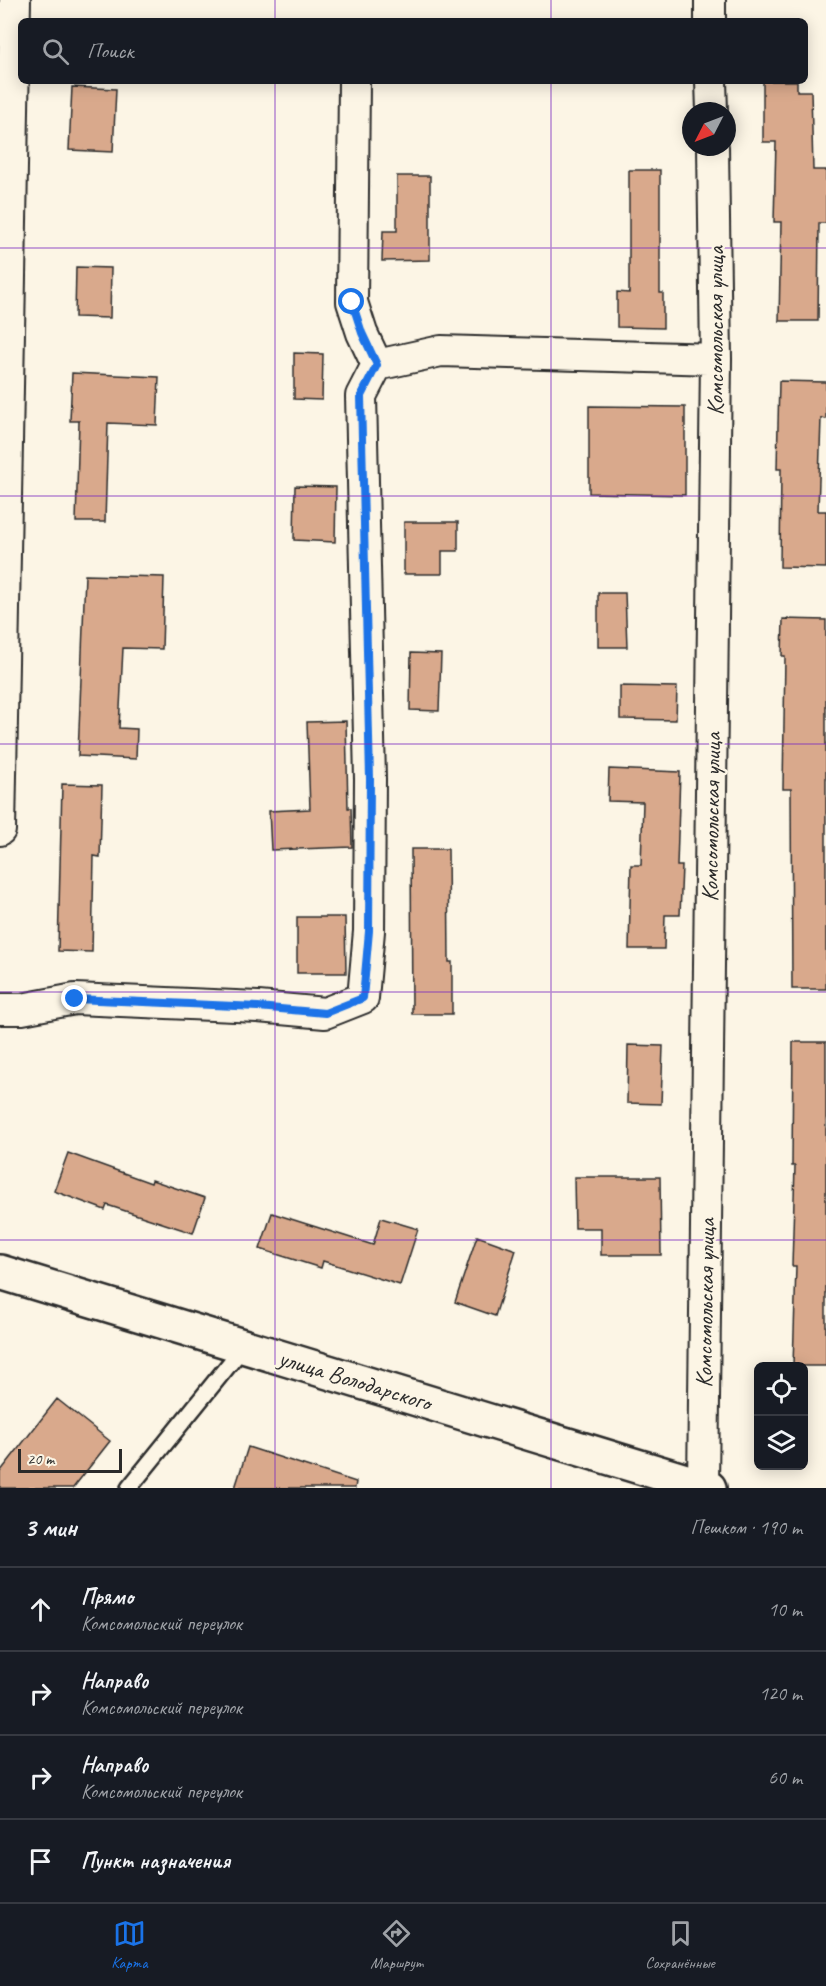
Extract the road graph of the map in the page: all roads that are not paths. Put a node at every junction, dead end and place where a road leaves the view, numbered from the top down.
1 (15, 0) edge
2 (710, 0) edge
3 (710, 18) edge
4 (354, 84) edge
5 (711, 84) edge
6 (712, 102) edge
7 (713, 156) edge
8 (716, 359) junction
9 (377, 365) junction
10 (0, 830) edge
11 (0, 1009) edge
12 (0, 1272) edge
13 (244, 1346) junction
14 (706, 1487) edge
15 (129, 1488) edge

1 - 10 street
2 - 3 street
4 - 9 street
5 - 6 street
7 - 8 street, Комсомольская улица
8 - 9 street
8 - 14 street, Комсомольская улица
9 - 11 street
12 - 13 main road, улица Володарского
13 - 14 main road, улица Володарского
13 - 15 lane

